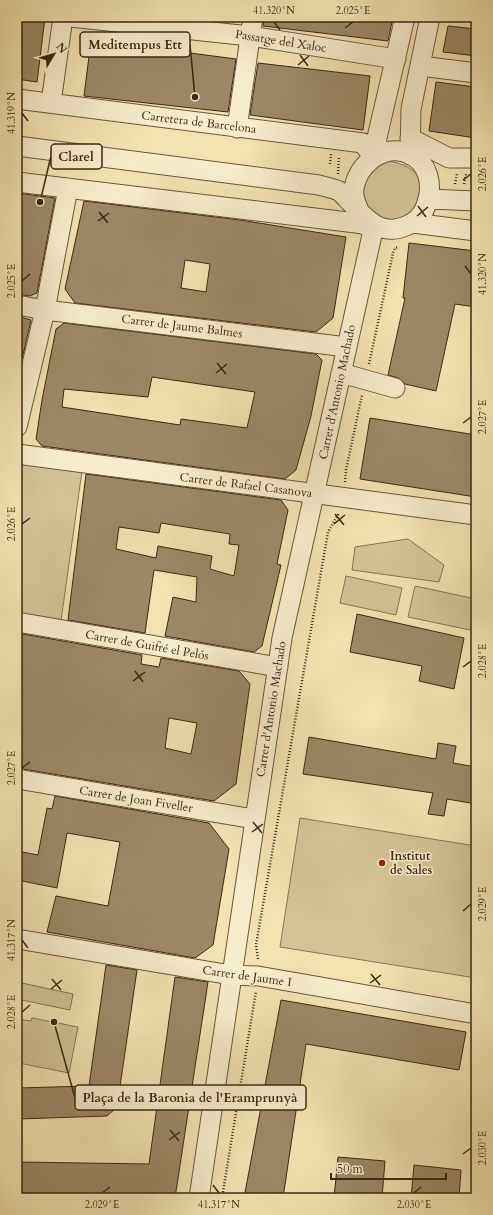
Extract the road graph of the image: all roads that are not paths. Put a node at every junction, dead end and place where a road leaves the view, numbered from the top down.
1 (63, 17) edge
2 (70, 17) edge
3 (253, 17) edge
4 (405, 17) edge
5 (430, 17) edge
6 (250, 36) junction
7 (396, 59) junction
8 (421, 66) junction
9 (476, 73) edge
10 (17, 99) edge
11 (51, 103) junction
12 (237, 128) junction
13 (17, 146) edge
14 (410, 146) junction
15 (373, 158) junction
16 (476, 158) edge
17 (17, 182) edge
18 (319, 185) junction
19 (67, 195) junction
20 (429, 199) junction
21 (476, 201) edge
22 (360, 213) junction
23 (413, 223) junction
24 (374, 228) junction
25 (476, 231) edge
26 (17, 305) edge
27 (44, 315) junction
28 (347, 346) junction
29 (341, 373) junction
30 (395, 388) dead end
31 (17, 427) edge
32 (17, 454) edge
33 (315, 494) junction
34 (476, 515) edge
35 (17, 622) edge
36 (278, 667) junction
37 (17, 779) edge
38 (254, 819) junction
39 (17, 939) edge
40 (231, 975) junction
41 (476, 1014) edge
42 (198, 1198) edge

1 - 11 street
2 - 6 street, Passatge del Xaloc
3 - 6 street
4 - 7 street
5 - 8 street
6 - 7 street, Passatge del Xaloc
6 - 12 street
7 - 15 street
8 - 9 street
8 - 14 street
10 - 11 street, Carretera de Barcelona
11 - 12 street, Carretera de Barcelona
12 - 15 street, Carretera de Barcelona
13 - 18 street
14 - 15 street
14 - 16 street
14 - 20 street
15 - 18 street
15 - 22 street
17 - 19 street
18 - 22 street
19 - 24 street
19 - 27 street
20 - 21 street
20 - 23 street
22 - 24 street
23 - 24 street
23 - 25 street
24 - 28 street, Carrer d'Antonio Machado
26 - 27 street, Carrer de Jaume Balmes
27 - 28 street, Carrer de Jaume Balmes
27 - 31 street
28 - 29 street, Carrer d'Antonio Machado
29 - 30 street
29 - 33 street, Carrer d'Antonio Machado
32 - 33 street, Carrer de Rafael Casanova
33 - 34 street, Carrer de Rafael Casanova
33 - 36 street, Carrer d'Antonio Machado
35 - 36 street, Carrer de Guifré el Pelós
36 - 38 street, Carrer d'Antonio Machado
37 - 38 street, Carrer de Joan Fiveller
38 - 40 street, Carrer d'Antonio Machado
39 - 40 street, Carrer de Jaume I
40 - 41 street, Carrer de Jaume I
40 - 42 street, Carrer d'Antonio Machado

